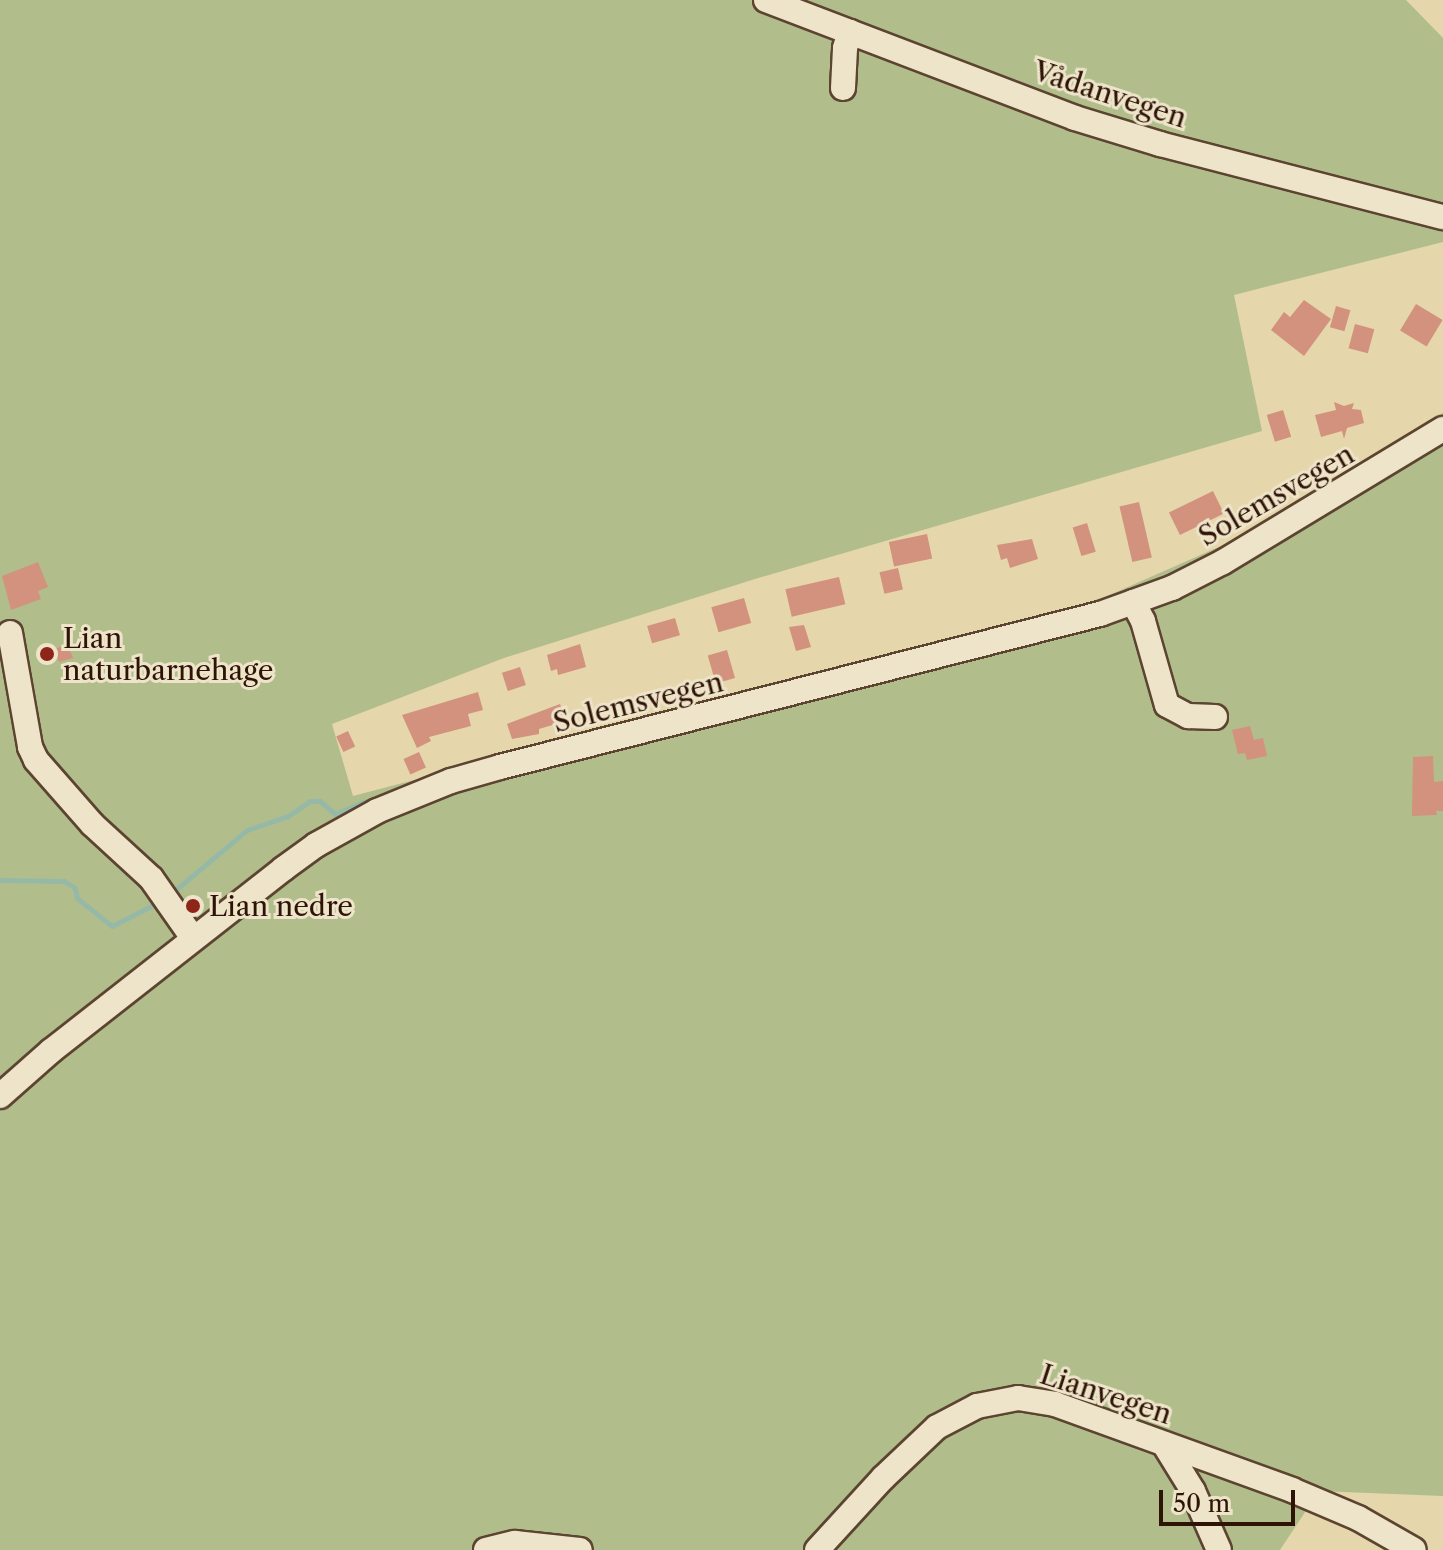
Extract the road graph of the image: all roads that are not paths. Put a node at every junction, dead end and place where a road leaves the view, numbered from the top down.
1 (766, 0) edge
2 (850, 32) junction
3 (843, 88) dead end
4 (1443, 217) edge
5 (1443, 429) edge
6 (1133, 602) junction
7 (10, 633) dead end
8 (1215, 717) dead end
9 (193, 938) junction
10 (0, 1096) edge
11 (1164, 1444) junction
12 (486, 1550) edge
13 (580, 1550) edge
14 (817, 1550) edge
15 (1219, 1550) edge
16 (1414, 1550) edge

1 - 2 street, Vådanvegen
2 - 3 street
2 - 4 street, Vådanvegen
5 - 6 street, Solemsvegen
6 - 8 street
6 - 9 street, Solemsvegen
7 - 9 street
9 - 10 street, Solemsvegen
11 - 14 street, Lianvegen
11 - 15 street
11 - 16 street, Lianvegen
12 - 13 street

